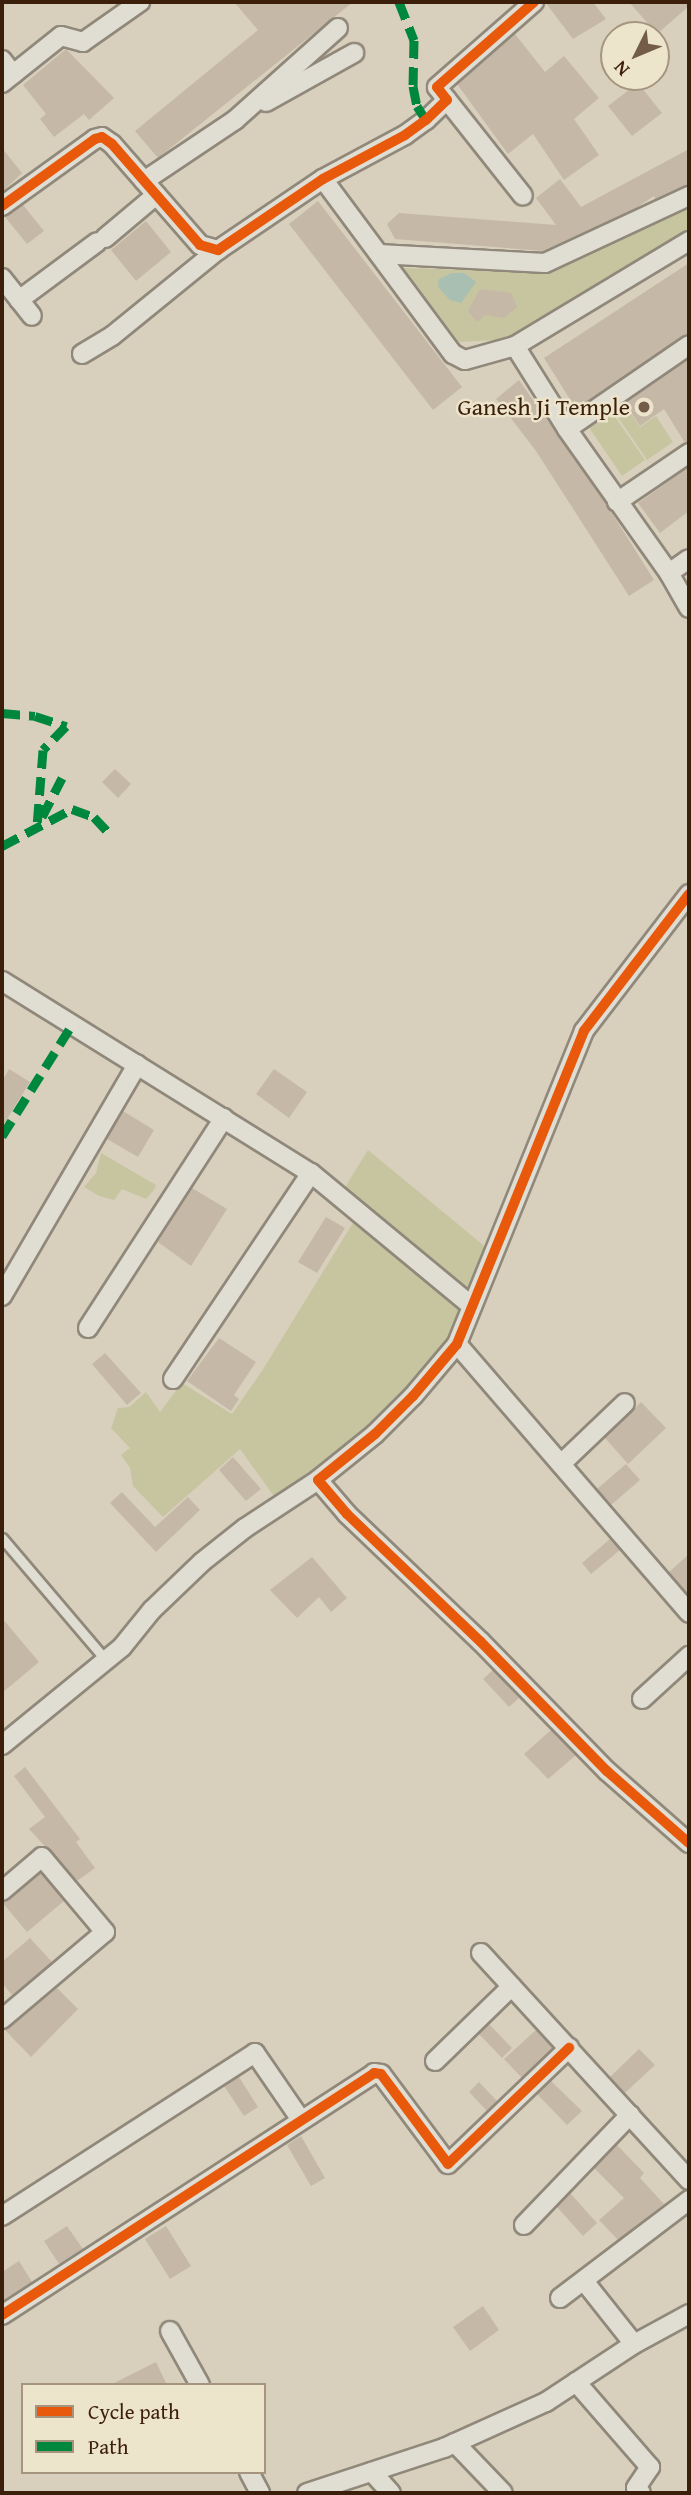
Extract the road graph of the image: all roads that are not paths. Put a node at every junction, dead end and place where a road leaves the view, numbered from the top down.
1 (140, 2) edge
2 (534, 2) edge
3 (338, 28) dead end
4 (354, 53) dead end
5 (6, 72) edge
6 (447, 100) junction
7 (235, 120) junction
8 (323, 180) junction
9 (144, 181) junction
10 (156, 195) junction
11 (523, 196) dead end
12 (689, 196) edge
13 (2, 206) edge
14 (689, 241) edge
15 (218, 250) junction
16 (379, 254) junction
17 (2, 278) edge
18 (19, 300) junction
19 (32, 316) dead end
20 (689, 345) edge
21 (515, 346) junction
22 (82, 354) dead end
23 (567, 429) junction
24 (689, 453) edge
25 (617, 502) junction
26 (689, 559) edge
27 (669, 573) junction
28 (689, 608) edge
29 (689, 894) edge
30 (2, 981) edge
31 (136, 1065) junction
32 (224, 1118) junction
33 (311, 1173) junction
34 (2, 1296) edge
35 (472, 1306) junction
36 (88, 1328) dead end
37 (457, 1344) junction
38 (173, 1378) dead end
39 (625, 1403) dead end
40 (561, 1464) junction
41 (318, 1480) junction
42 (2, 1538) edge
43 (689, 1613) edge
44 (689, 1656) edge
45 (106, 1660) junction
46 (642, 1699) dead end
47 (2, 1745) edge
48 (689, 1843) edge
49 (2, 1891) edge
50 (481, 1953) dead end
51 (512, 1986) junction
52 (2, 2019) edge
53 (569, 2048) junction
54 (435, 2061) dead end
55 (630, 2115) junction
56 (301, 2120) junction
57 (689, 2180) edge
58 (689, 2200) edge
59 (2, 2216) edge
60 (524, 2225) dead end
61 (584, 2281) junction
62 (560, 2298) dead end
63 (689, 2314) edge
64 (2, 2315) edge
65 (170, 2331) dead end
66 (634, 2344) junction
67 (576, 2382) junction
68 (199, 2383) edge
69 (455, 2443) junction
70 (372, 2472) junction
71 (249, 2474) edge
72 (260, 2493) edge
73 (307, 2493) edge
74 (391, 2493) edge
75 (503, 2493) edge
76 (641, 2493) edge

1 - 5 street
2 - 6 street
3 - 7 street
4 - 7 street
6 - 8 street
6 - 11 street
7 - 9 street
8 - 15 street
8 - 16 street
9 - 10 street
9 - 13 street
10 - 15 street
10 - 18 street
12 - 16 street
14 - 21 street
15 - 22 street
16 - 21 street
17 - 18 street
18 - 19 street
20 - 23 street
21 - 23 street
23 - 25 street
24 - 25 street
25 - 27 street
26 - 27 street
27 - 28 street
29 - 35 street
30 - 31 street
31 - 32 street
31 - 34 street
32 - 33 street
32 - 36 street
33 - 35 street
33 - 38 street
35 - 37 street
37 - 40 street
37 - 41 street
39 - 40 street
40 - 43 street
41 - 45 street
41 - 48 street
42 - 45 lane
44 - 46 street
45 - 47 street
49 - 52 street
50 - 51 street
51 - 53 street
51 - 54 street
53 - 55 street
53 - 56 street
55 - 57 street
55 - 60 street
56 - 59 street
56 - 64 street
58 - 61 street
61 - 62 street
61 - 66 street
63 - 66 street
65 - 68 street
66 - 67 street
67 - 69 street
67 - 76 street
69 - 70 street
69 - 75 street
70 - 73 street
70 - 74 street
71 - 72 street

